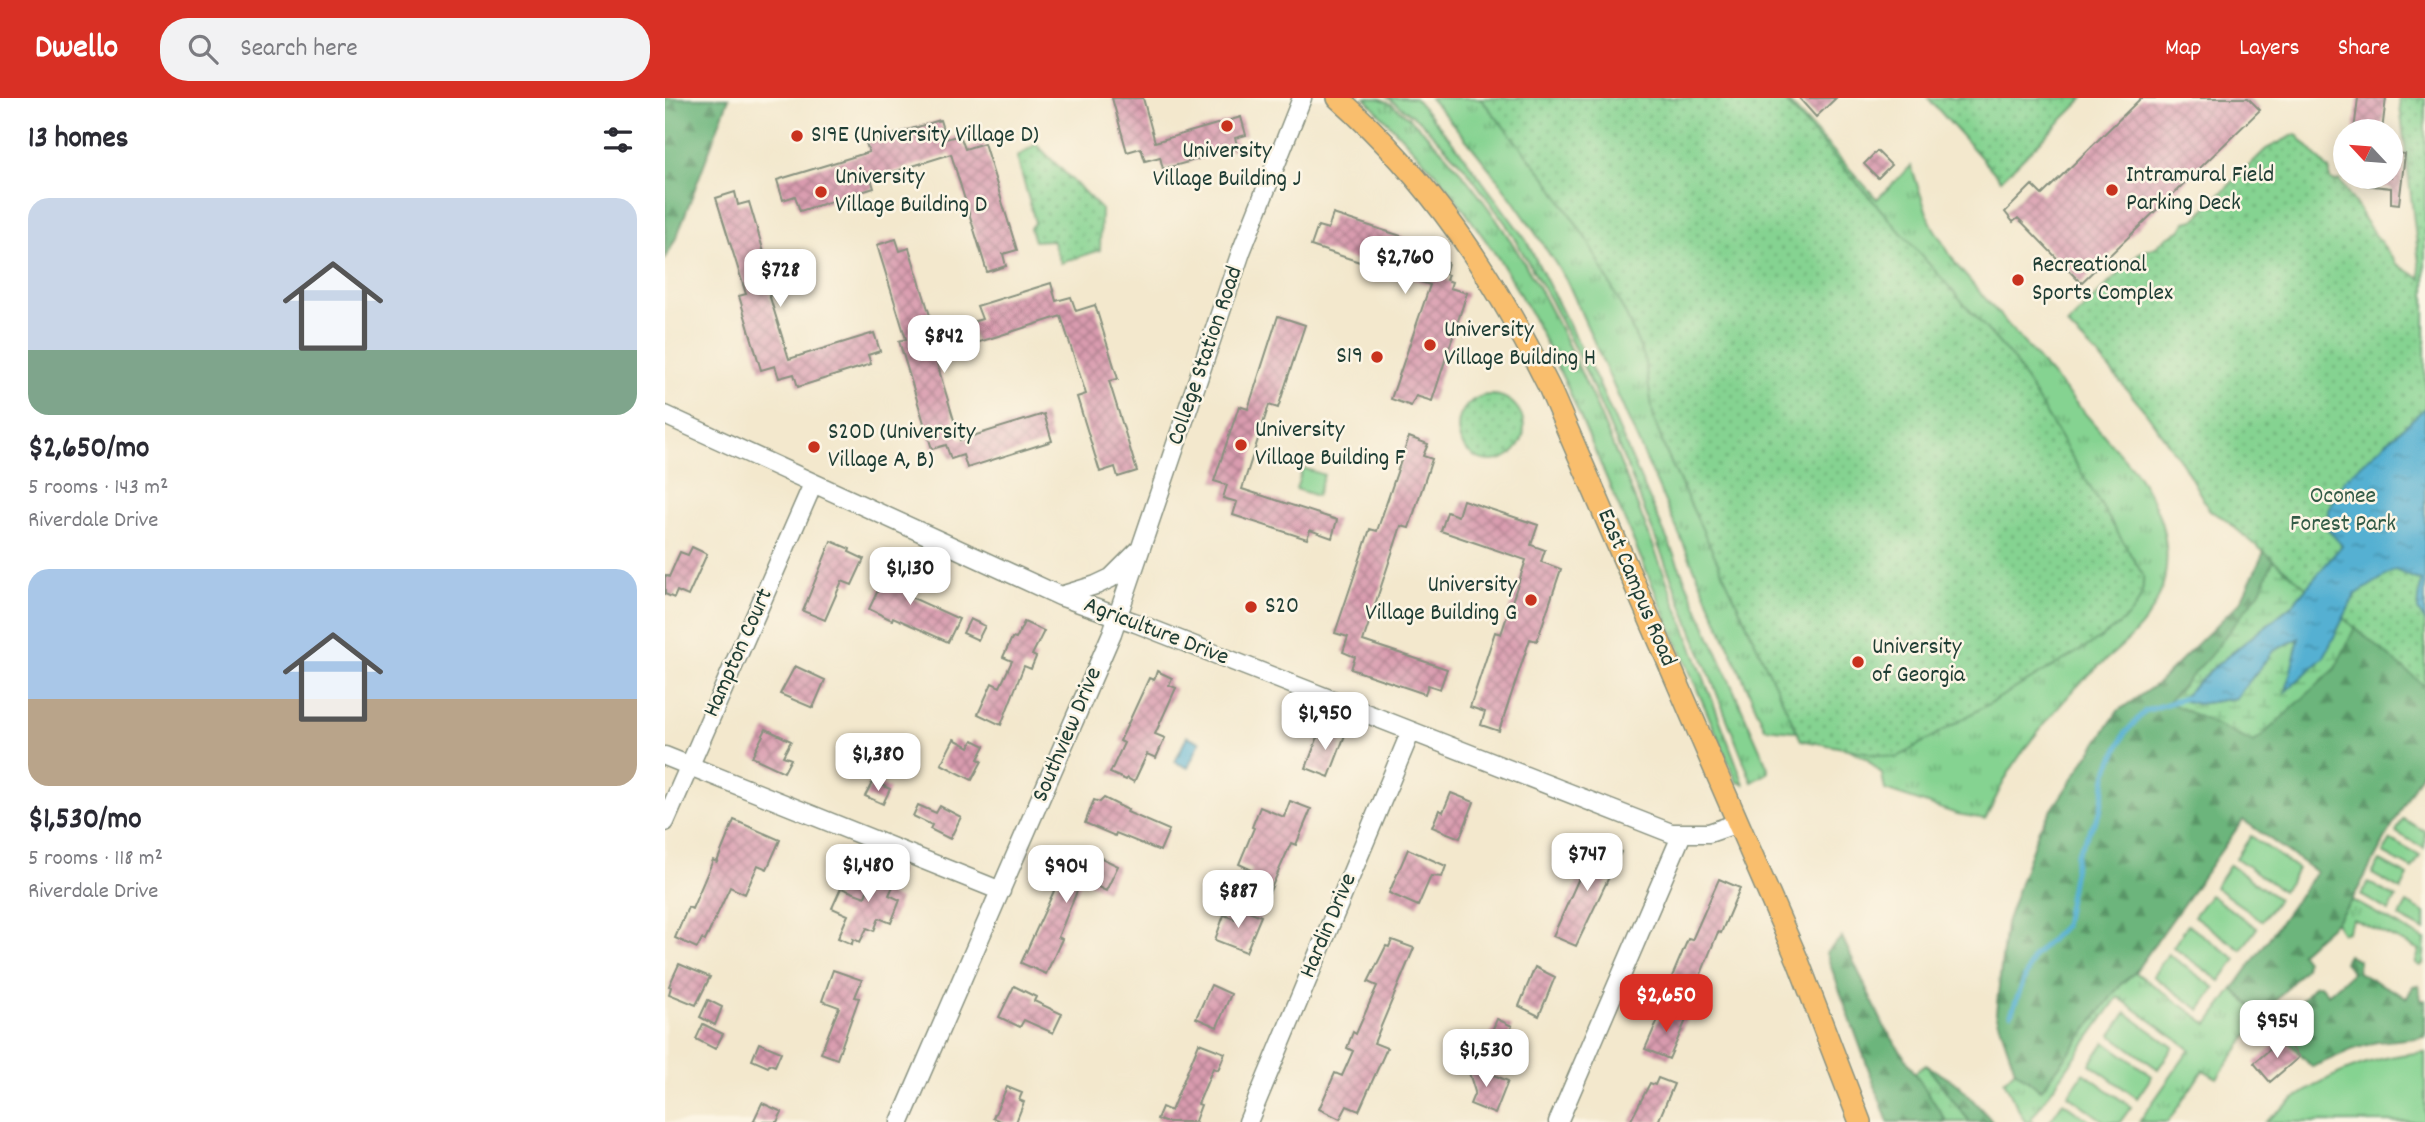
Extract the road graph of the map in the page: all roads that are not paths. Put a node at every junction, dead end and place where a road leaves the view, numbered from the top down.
1 (1302, 98) edge
2 (1338, 98) edge
3 (665, 415) edge
4 (813, 484) junction
5 (1143, 546) junction
6 (1060, 596) junction
7 (1118, 617) junction
8 (1411, 731) junction
9 (665, 756) edge
10 (689, 766) junction
11 (665, 822) edge
12 (1738, 823) junction
13 (1682, 834) junction
14 (1001, 891) junction
15 (900, 1122) edge
16 (1248, 1122) edge
17 (1558, 1122) edge
18 (1860, 1122) edge

1 - 5 street, College Station Road
2 - 12 main road, East Campus Road
3 - 4 street, Agriculture Drive
4 - 6 street, Agriculture Drive
4 - 10 street, Hampton Court
5 - 6 street
5 - 7 street, College Station Road
6 - 7 street, Agriculture Drive
7 - 8 street, Agriculture Drive
7 - 14 street, Southview Drive
8 - 13 street, Agriculture Drive
8 - 16 street, Hardin Drive
9 - 10 street
10 - 11 street, Hampton Court
10 - 14 street
12 - 13 street, Agriculture Drive
12 - 18 main road, East Campus Road
13 - 17 street
14 - 15 street, Southview Drive

